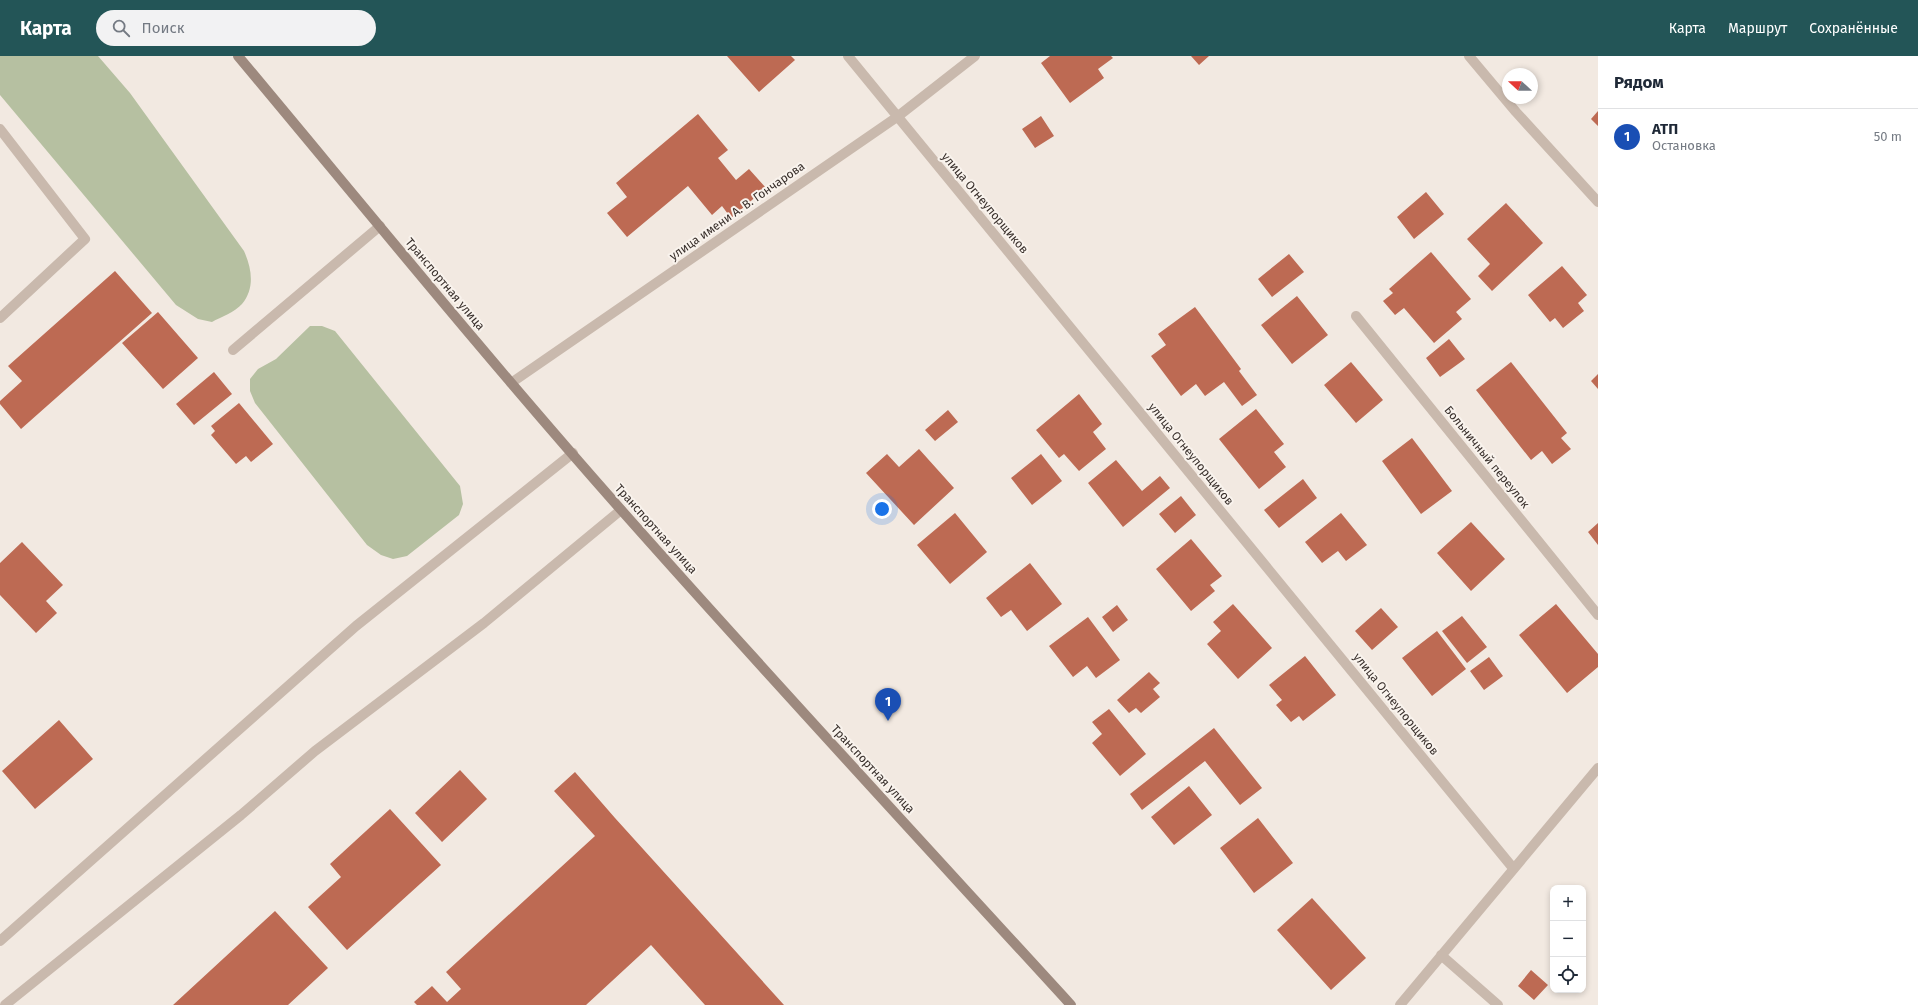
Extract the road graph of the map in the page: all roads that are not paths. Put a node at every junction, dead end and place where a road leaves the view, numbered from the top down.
1 (238, 56) edge
2 (848, 56) edge
3 (975, 56) edge
4 (1469, 56) edge
5 (897, 117) junction
6 (0, 129) edge
7 (1598, 202) edge
8 (380, 226) junction
9 (1356, 316) dead end
10 (0, 318) edge
11 (233, 350) dead end
12 (511, 383) junction
13 (573, 454) junction
14 (621, 510) junction
15 (1598, 615) edge
16 (1598, 768) edge
17 (1513, 868) junction
18 (0, 941) edge
19 (1441, 955) junction
20 (5, 1005) edge
21 (1071, 1005) edge
22 (1400, 1005) edge
23 (1498, 1005) edge

1 - 8 main road, Транспортная улица
2 - 5 street, улица Огнеупорщиков
3 - 5 street, улица имени А. В. Гончарова
4 - 7 street
5 - 12 street, улица имени А. В. Гончарова
5 - 17 street, улица Огнеупорщиков
6 - 10 street
8 - 11 street
8 - 12 main road, Транспортная улица
9 - 15 street, Больничный переулок
12 - 13 main road, Транспортная улица
13 - 14 main road, Транспортная улица
13 - 18 street
14 - 20 street
14 - 21 main road, Транспортная улица
16 - 17 street
17 - 19 street
19 - 22 street
19 - 23 street

